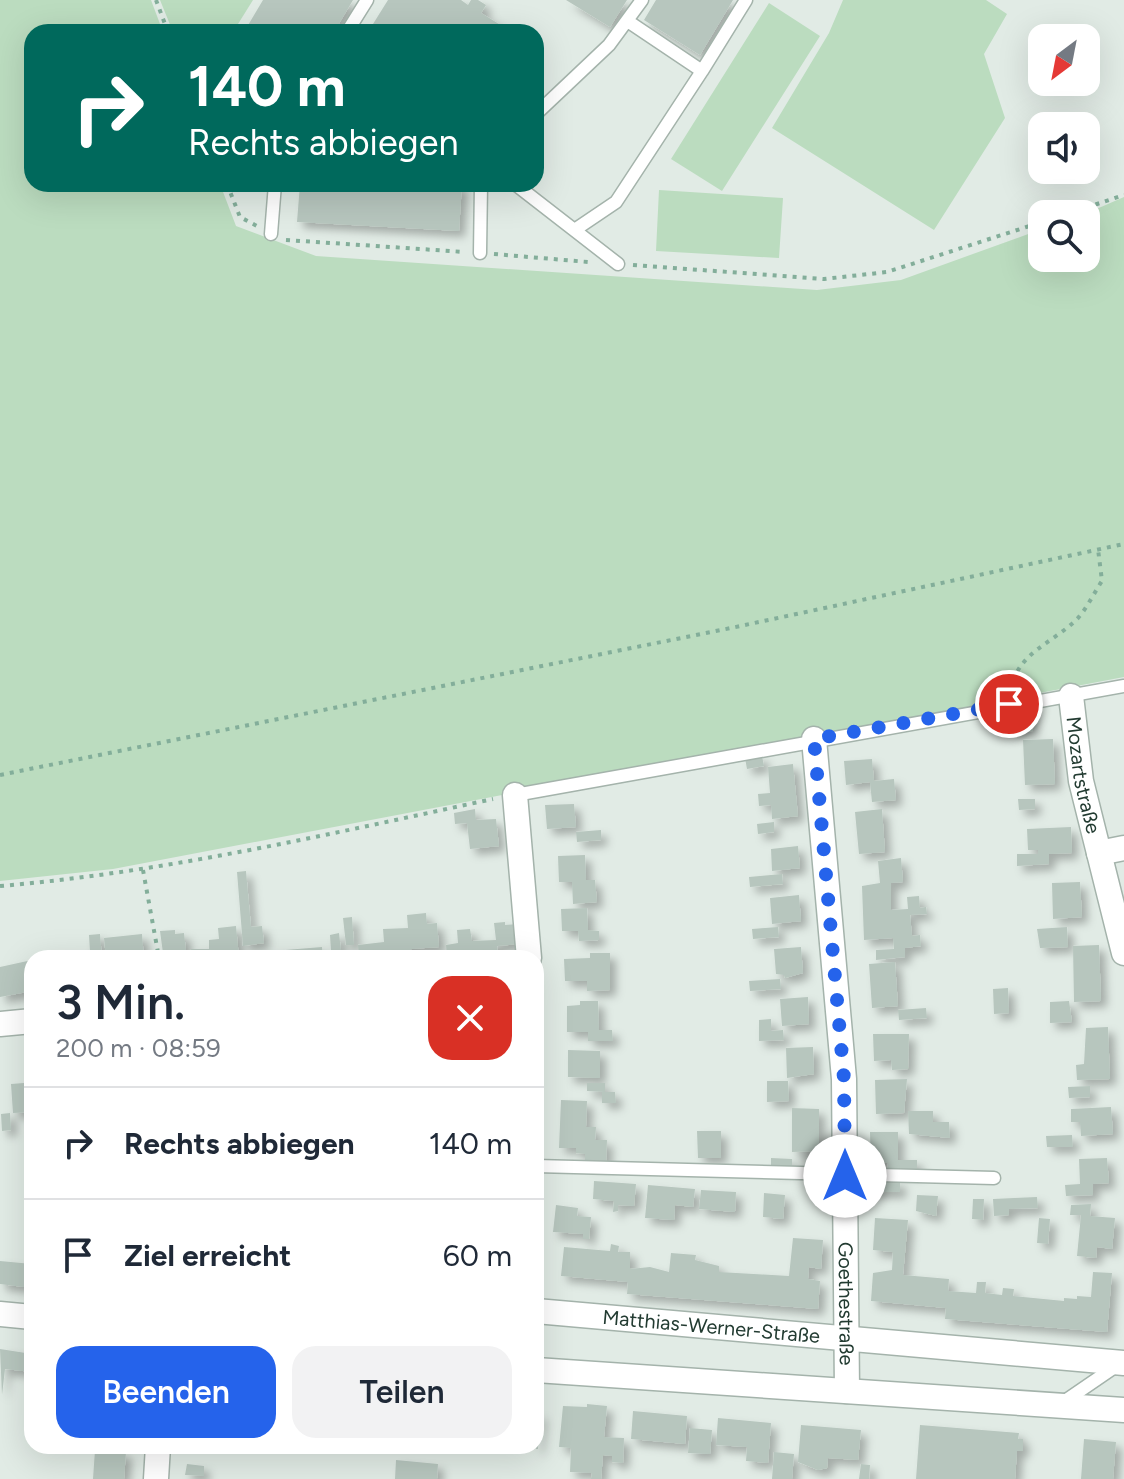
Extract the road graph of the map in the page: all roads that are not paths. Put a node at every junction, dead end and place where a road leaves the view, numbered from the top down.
1 (367, 0) edge
2 (642, 0) edge
3 (746, 0) edge
4 (629, 22) junction
5 (352, 24) edge
6 (702, 71) junction
7 (544, 106) edge
8 (274, 192) edge
9 (481, 192) edge
10 (526, 192) edge
11 (576, 229) junction
12 (271, 234) dead end
13 (480, 253) dead end
14 (618, 264) dead end
15 (1124, 686) edge
16 (1071, 696) junction
17 (814, 739) junction
18 (515, 795) joint
19 (1124, 848) edge
20 (1099, 853) junction
21 (528, 950) edge
22 (1124, 953) edge
23 (24, 1022) edge
24 (0, 1024) edge
25 (544, 1166) edge
26 (845, 1176) junction
27 (994, 1178) dead end
28 (544, 1312) edge
29 (0, 1314) edge
30 (24, 1316) edge
31 (846, 1336) junction
32 (1123, 1363) edge
33 (544, 1371) edge
34 (847, 1391) junction
35 (1052, 1405) junction
36 (1124, 1410) edge
37 (158, 1454) edge
38 (156, 1479) edge

1 - 5 lane
2 - 4 lane
3 - 6 lane
4 - 6 lane
4 - 7 lane
6 - 11 lane
8 - 12 lane
9 - 13 lane
10 - 11 lane
11 - 14 lane
15 - 16 lane
16 - 17 lane
16 - 20 street, Mozartstraße
17 - 18 lane
17 - 26 street, Goethestraße
18 - 21 street
19 - 20 street, Mozartstraße
20 - 22 street, Mozartstraße
23 - 24 street
25 - 26 lane
26 - 27 lane
26 - 31 street, Goethestraße
28 - 31 street, Matthias-Werner-Straße
29 - 30 street
31 - 32 street, Matthias-Werner-Straße
31 - 34 street, Goethestraße
32 - 35 lane
33 - 34 street
34 - 35 street
35 - 36 street
37 - 38 street

